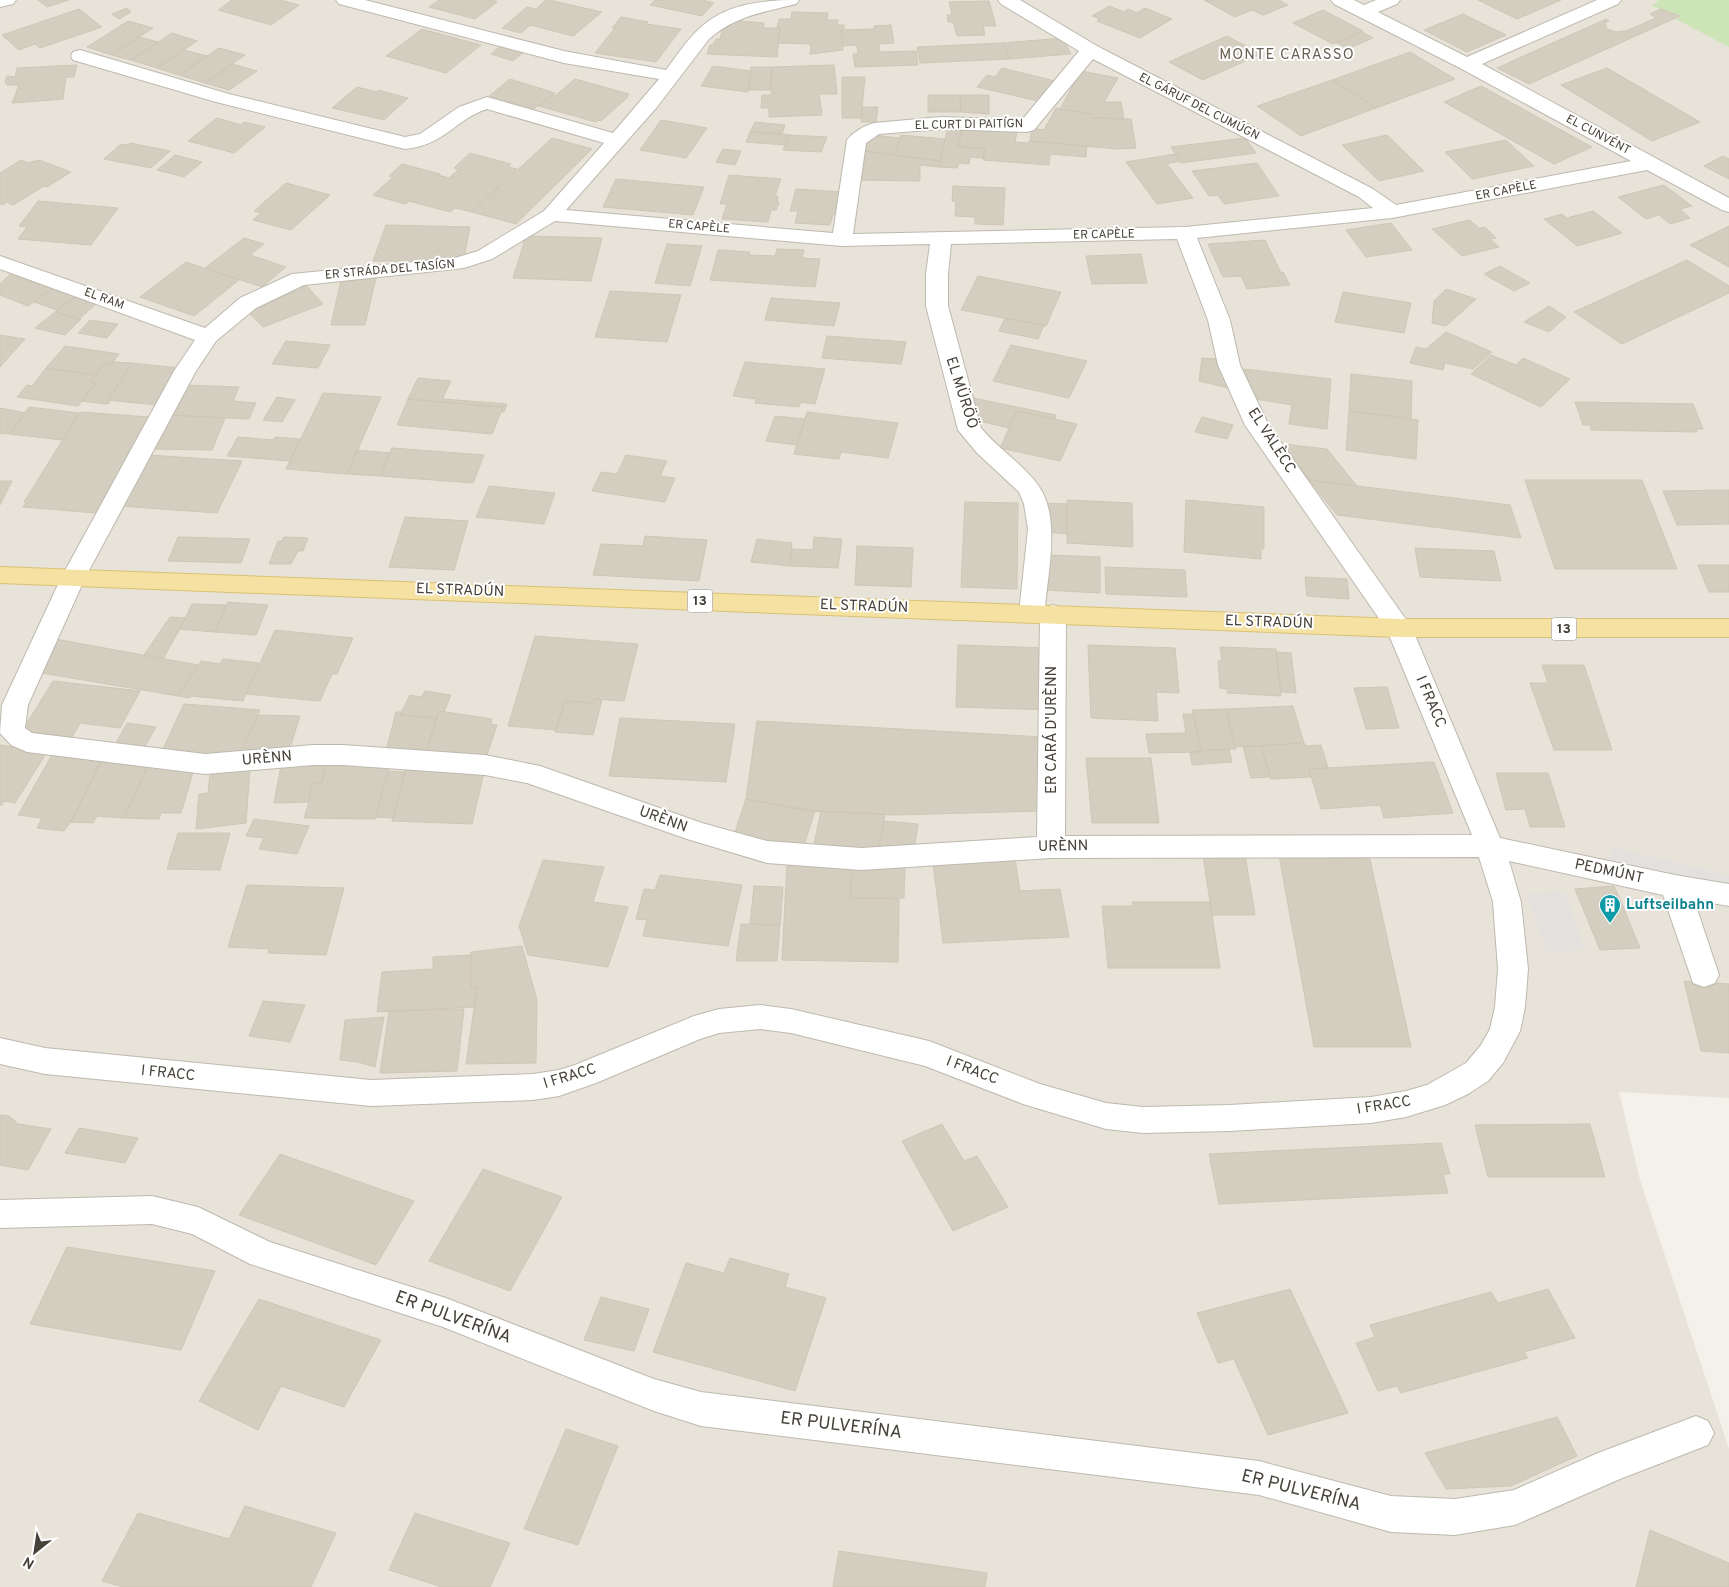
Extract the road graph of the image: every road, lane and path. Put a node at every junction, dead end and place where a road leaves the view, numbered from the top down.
1 (7, 0) edge
2 (345, 0) edge
3 (790, 0) edge
4 (1007, 0) edge
5 (1340, 0) edge
6 (1391, 0) edge
7 (1612, 0) edge
8 (0, 2) edge
9 (1363, 12) junction
10 (1090, 50) junction
11 (80, 56) dead end
12 (1467, 64) junction
13 (671, 76) junction
14 (617, 140) junction
15 (1652, 164) junction
16 (1729, 206) edge
17 (1392, 212) junction
18 (551, 214) junction
19 (1186, 233) junction
20 (941, 239) junction
21 (842, 240) junction
22 (3, 267) edge
23 (208, 337) junction
24 (0, 575) edge
25 (73, 578) junction
26 (1042, 613) junction
27 (1399, 628) junction
28 (1729, 628) edge
29 (1490, 846) junction
30 (1051, 847) junction
31 (1675, 886) junction
32 (1729, 895) edge
33 (1704, 975) dead end
34 (0, 1051) edge
35 (0, 1214) edge
36 (1696, 1433) dead end

1 - 8 street
2 - 13 street
3 - 13 street, ER STRÁDA DEL TASÍGN
4 - 10 street, EL GÁRUF DEL CUMÚGN
5 - 9 street, EL CUNVÉNT
6 - 9 street
7 - 12 street
9 - 12 street, EL CUNVÉNT
10 - 17 street, EL GÁRUF DEL CUMÚGN
10 - 21 street, EL CURT DI PAITÍGN
11 - 14 street
12 - 15 street, EL CUNVÉNT
13 - 14 street, ER STRÁDA DEL TASÍGN
14 - 18 street, ER STRÁDA DEL TASÍGN
15 - 16 street, EL CUNVÉNT
15 - 17 street, ER CAPÈLE
17 - 19 street, ER CAPÈLE
18 - 21 street, ER CAPÈLE
18 - 23 street, ER STRÁDA DEL TASÍGN
19 - 20 street, ER CAPÈLE
19 - 27 street, EL VALÈCC
20 - 21 street, ER CAPÈLE
20 - 26 street, EL MÜRÖÖ
22 - 23 street, EL RAM
23 - 25 street, ER STRÁDA DEL TASÍGN
24 - 25 main road, EL STRADÚN / 13
25 - 26 main road, EL STRADÚN / 13
25 - 30 street, URÈNN
26 - 27 main road, EL STRADÚN / 13
26 - 30 street, ER CARÁ D'URÈNN
27 - 28 main road, EL STRADÚN / 13
27 - 29 street, I FRACC
29 - 30 street, URÈNN
29 - 31 street, PEDMÚNT
29 - 34 street, I FRACC
31 - 32 street, PEDMÚNT
31 - 33 street
35 - 36 street, ER PULVERÍNA

